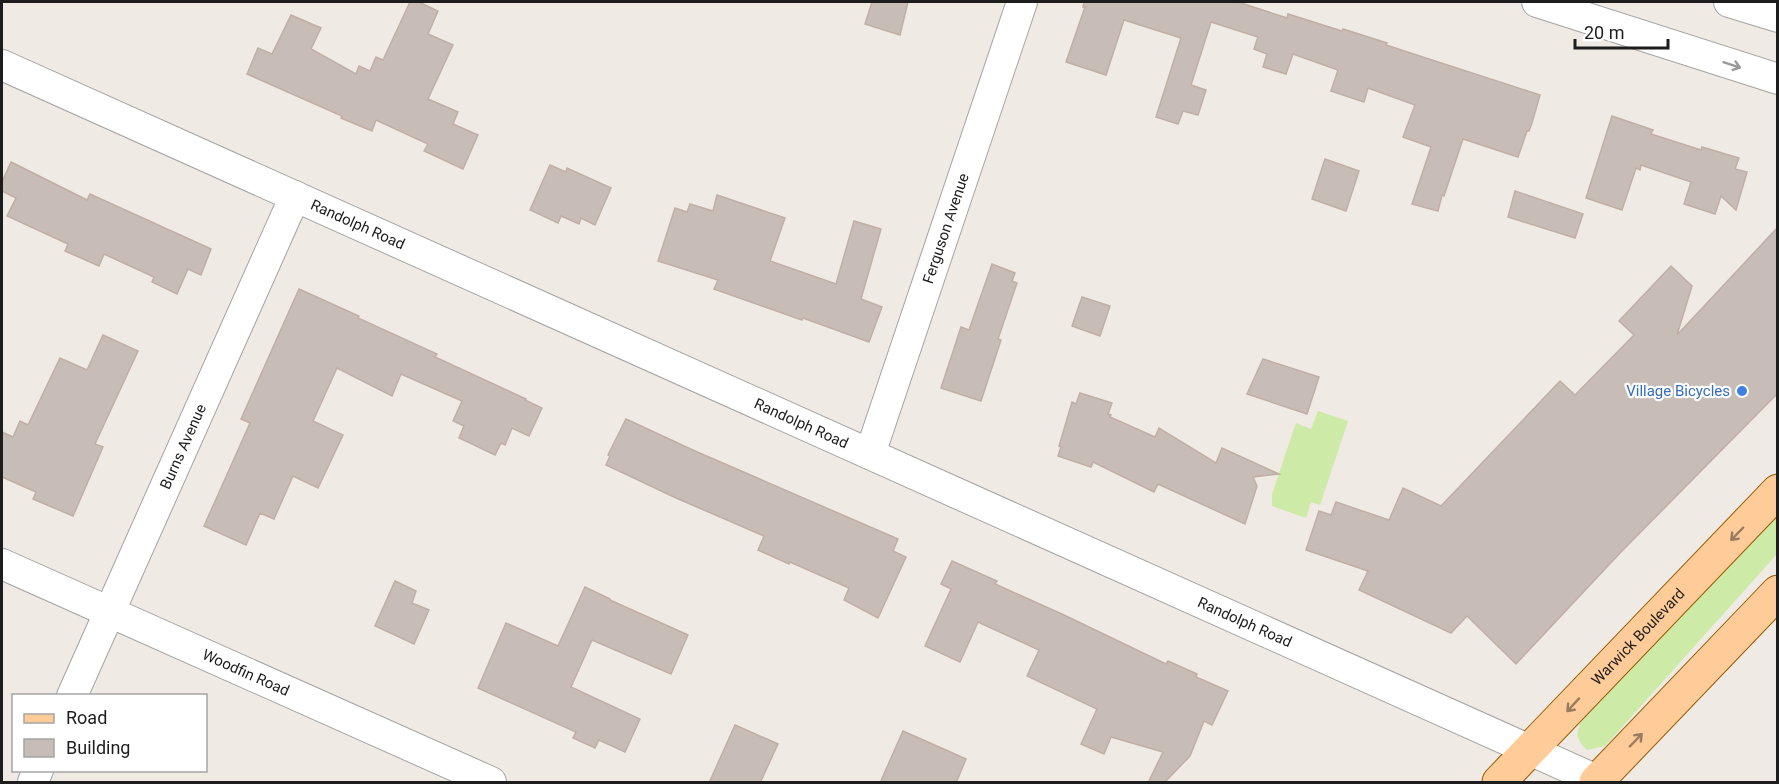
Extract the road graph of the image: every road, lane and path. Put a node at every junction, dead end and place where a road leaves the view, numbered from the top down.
1 (1022, 2) edge
2 (1537, 2) edge
3 (1729, 2) edge
4 (1778, 17) edge
5 (2, 65) edge
6 (1778, 80) edge
7 (295, 196) junction
8 (870, 454) junction
9 (1778, 491) edge
10 (2, 564) edge
11 (1778, 592) edge
12 (109, 613) junction
13 (73, 694) edge
14 (1529, 751) junction
15 (1598, 782) edge
16 (491, 783) edge
17 (1499, 783) edge

1 - 8 street, Ferguson Avenue
2 -> 6 street
3 - 4 street
5 - 7 street, Randolph Road
7 - 8 street, Randolph Road
7 - 12 street, Burns Avenue
8 - 14 street, Randolph Road
9 -> 14 main road, Warwick Boulevard
10 - 12 street, Woodfin Road
15 -> 11 main road
12 - 13 street, Burns Avenue
12 - 16 street, Woodfin Road
14 - 15 street, Randolph Road
14 - 17 main road, Warwick Boulevard

